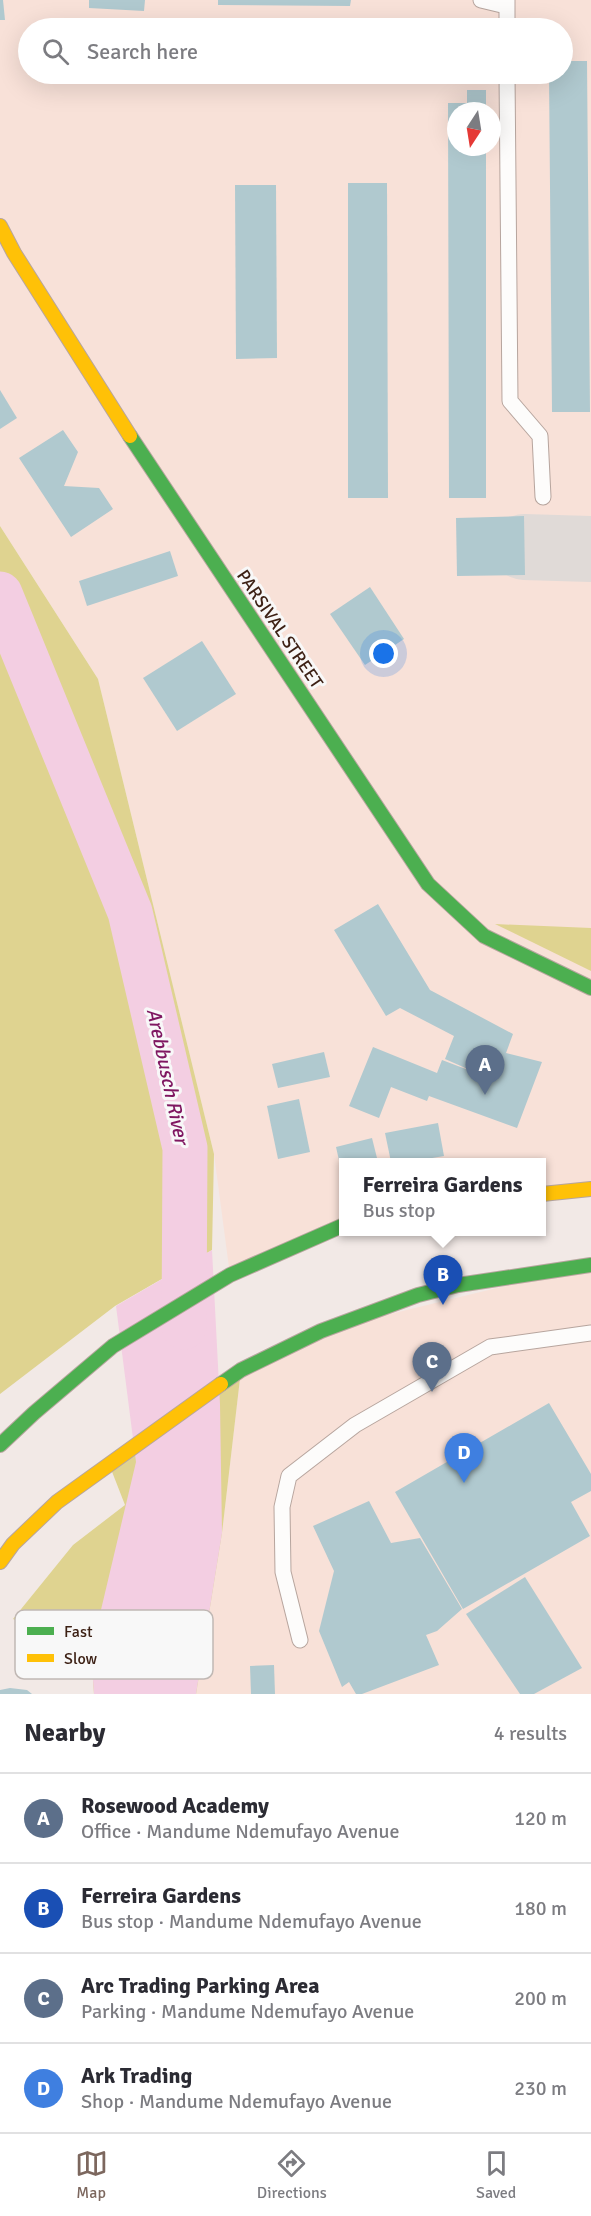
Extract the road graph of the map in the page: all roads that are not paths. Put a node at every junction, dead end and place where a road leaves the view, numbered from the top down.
1 (481, 0) edge
2 (506, 3) edge
3 (507, 18) edge
4 (507, 84) edge
5 (0, 226) edge
6 (543, 497) dead end
7 (591, 988) edge
8 (591, 1189) edge
9 (546, 1194) edge
10 (339, 1227) edge
11 (591, 1264) edge
12 (591, 1333) edge
13 (0, 1445) edge
14 (0, 1562) edge
15 (300, 1640) dead end

1 - 2 lane
2 - 3 lane
4 - 6 lane
5 - 7 main road, PARSIVAL STREET
8 - 9 main road
10 - 13 main road
11 - 14 main road
12 - 15 lane

